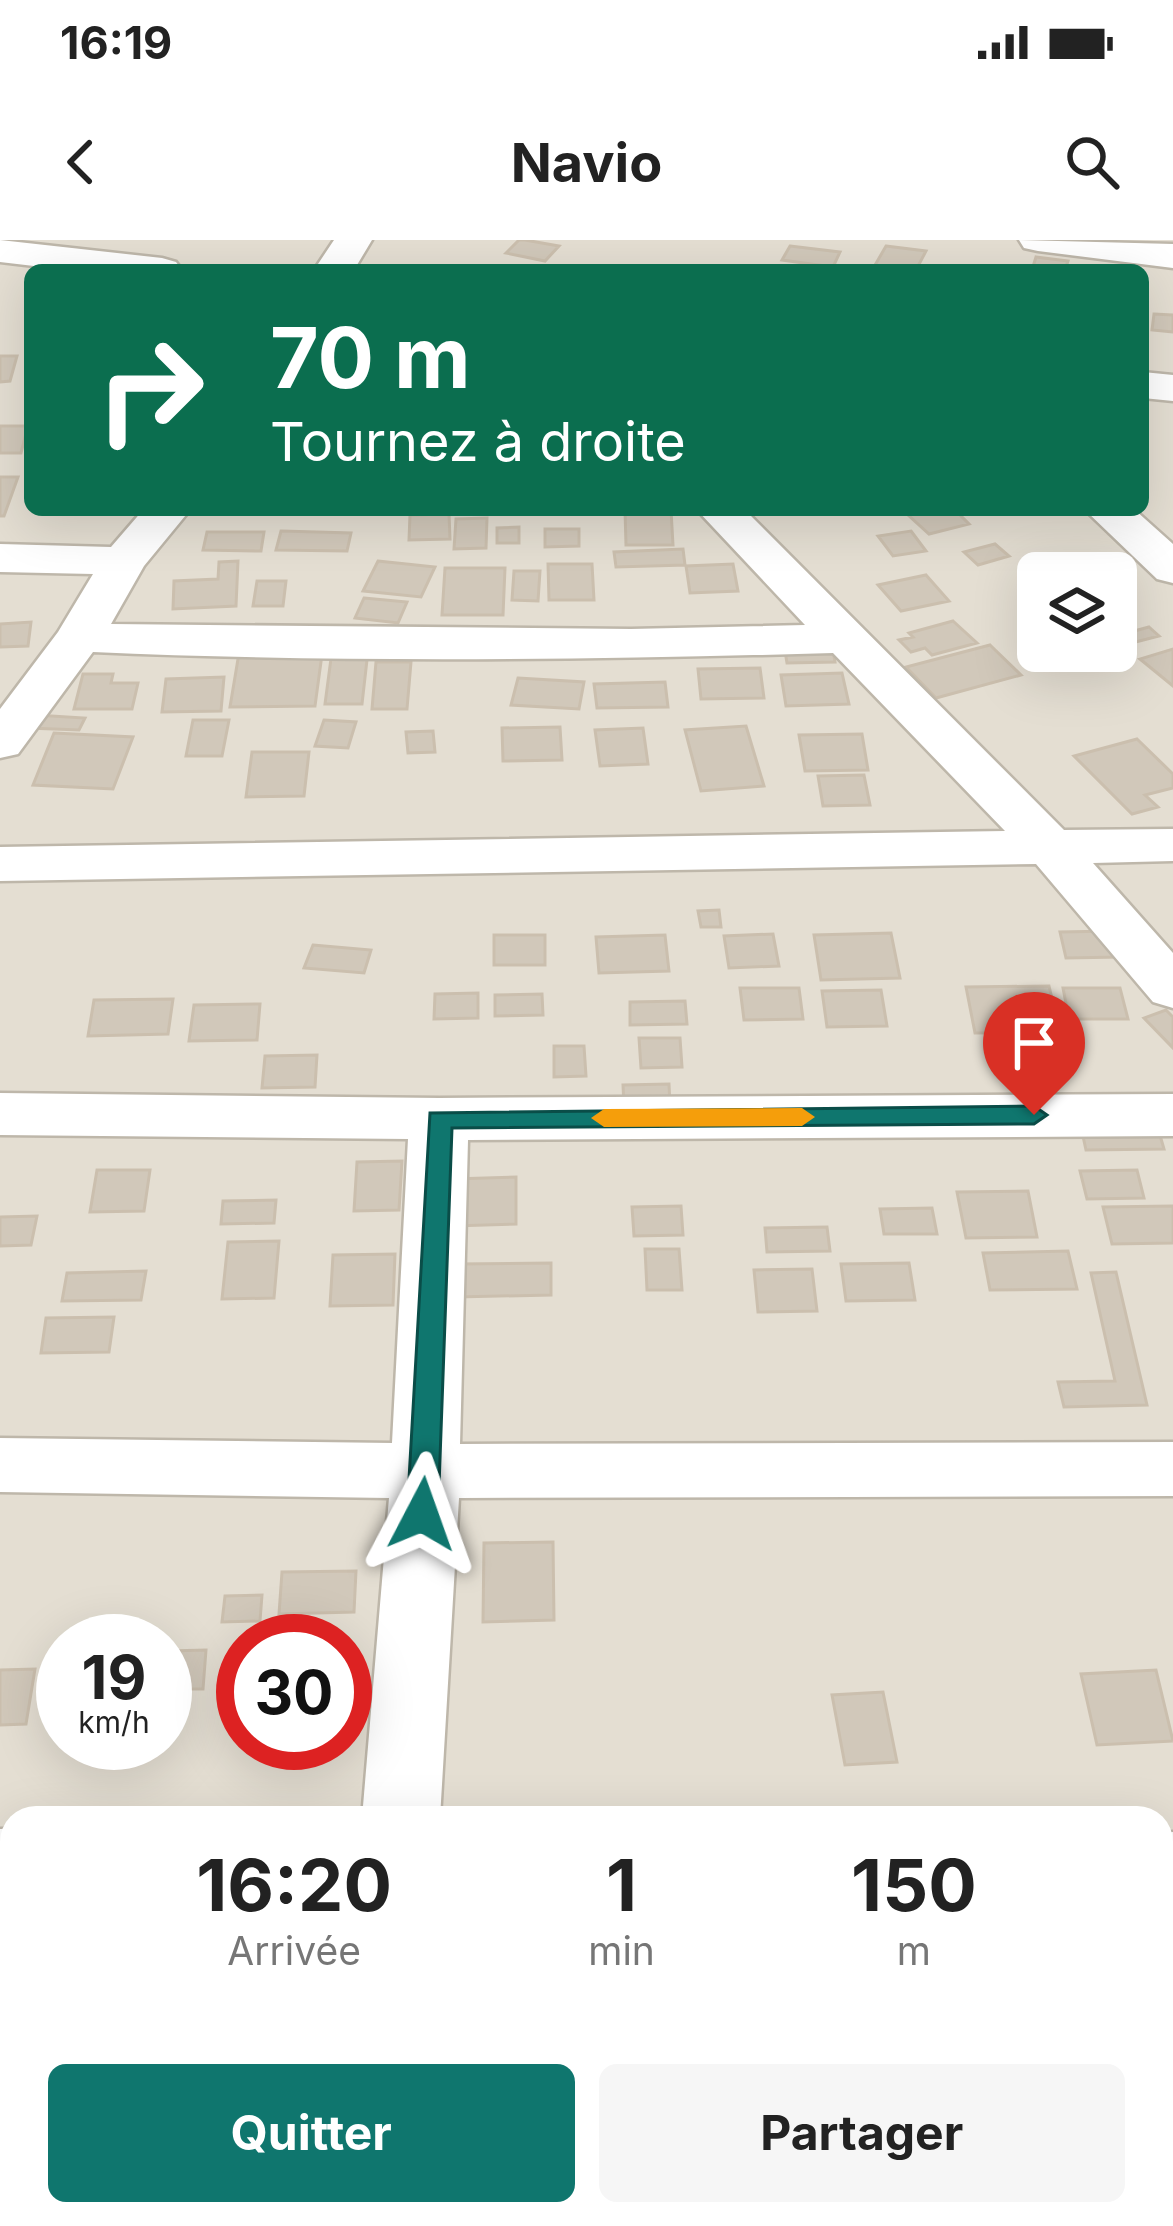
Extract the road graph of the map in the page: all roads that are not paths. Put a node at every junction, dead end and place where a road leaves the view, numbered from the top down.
1 (1038, 240) edge
2 (0, 250) edge
3 (1173, 256) edge
4 (113, 264) edge
5 (162, 516) edge
6 (726, 516) edge
7 (1115, 516) edge
8 (0, 558) edge
9 (124, 561) junction
10 (1173, 569) edge
11 (79, 637) junction
12 (843, 638) junction
13 (0, 743) edge
14 (1173, 845) edge
15 (1053, 850) junction
16 (0, 864) edge
17 (1173, 989) edge
18 (0, 1114) edge
19 (1173, 1115) edge
20 (440, 1119) junction
21 (0, 1465) edge
22 (1173, 1469) edge
23 (426, 1471) junction
24 (402, 1806) edge

1 - 3 street
2 - 4 street
5 - 9 street
6 - 12 street
7 - 10 street
8 - 9 street
9 - 11 street
11 - 12 street
11 - 13 street
12 - 15 street
14 - 15 street
15 - 16 street
15 - 17 street
18 - 20 street
19 - 20 street
20 - 23 street
21 - 23 street
22 - 23 street
23 - 24 street

